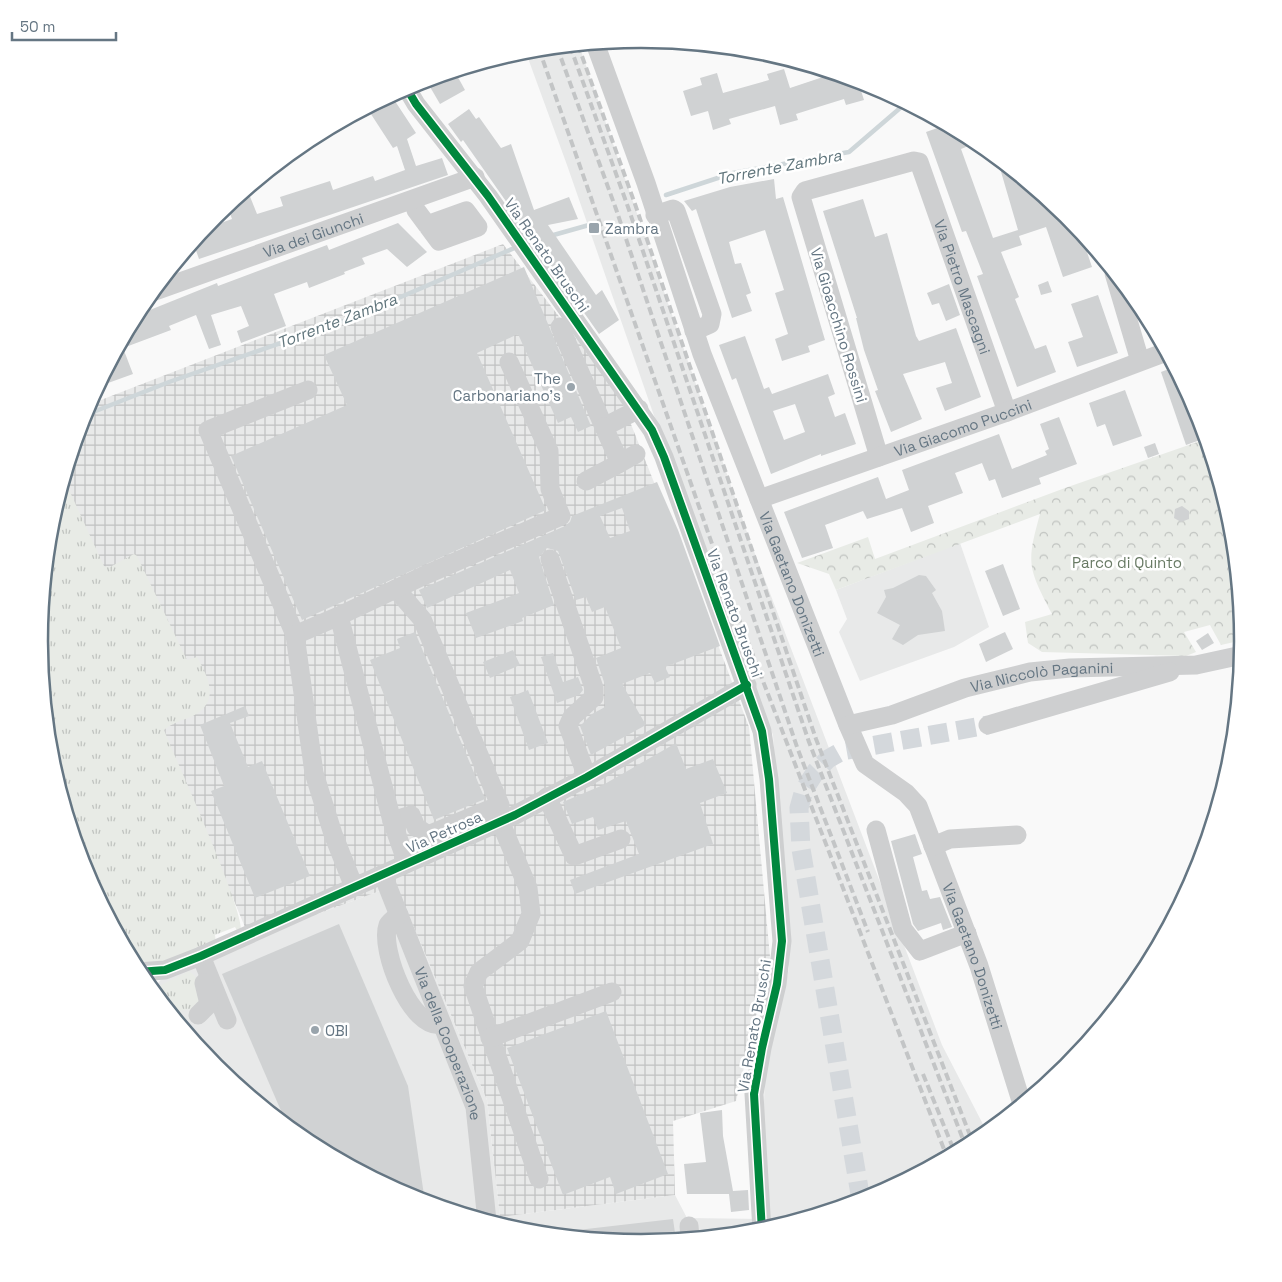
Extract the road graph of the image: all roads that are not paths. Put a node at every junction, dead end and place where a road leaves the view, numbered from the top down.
1 (597, 49) edge
2 (410, 95) edge
3 (475, 177) junction
4 (802, 193) joint
5 (413, 201) junction
6 (427, 225) dead end
7 (165, 288) edge
8 (1119, 290) edge
9 (560, 327) dead end
10 (1160, 354) edge
11 (1140, 361) junction
12 (509, 362) dead end
13 (308, 390) dead end
14 (639, 408) junction
15 (1007, 412) junction
16 (604, 427) junction
17 (636, 454) dead end
18 (879, 457) junction
19 (620, 463) junction
20 (586, 481) dead end
21 (759, 499) junction
22 (550, 559) dead end
23 (396, 589) junction
24 (339, 616) junction
25 (295, 636) junction
26 (1234, 657) edge
27 (1196, 665) junction
28 (747, 685) junction
29 (848, 725) junction
30 (988, 726) tunnel mouth
31 (587, 777) junction
32 (547, 797) junction
33 (392, 821) junction
34 (500, 821) junction
35 (876, 830) dead end
36 (1017, 835) dead end
37 (622, 839) dead end
38 (933, 846) junction
39 (407, 863) junction
40 (383, 874) junction
41 (354, 887) junction
42 (399, 915) junction
43 (967, 933) junction
44 (197, 958) junction
45 (164, 970) junction
46 (148, 971) edge
47 (153, 979) edge
48 (612, 992) dead end
49 (198, 1015) dead end
50 (227, 1020) dead end
51 (442, 1024) junction
52 (490, 1038) junction
53 (1020, 1097) edge
54 (539, 1179) dead end
55 (486, 1214) edge
56 (761, 1222) edge

1 - 21 street, Via Gaetano Donizetti
2 - 3 street, Via Renato Bruschi
3 - 5 street, Via dei Giunchi
3 - 14 street, Via Renato Bruschi
4 - 15 street, Via Pietro Mascagni
4 - 18 street, Via Gioacchino Rossini
5 - 6 street
5 - 7 street, Via dei Giunchi
8 - 11 street
9 - 16 street
10 - 11 street, Via Giacomo Puccini
11 - 15 street, Via Giacomo Puccini
12 - 23 street
13 - 25 street
14 - 16 street
14 - 28 street, Via Renato Bruschi
15 - 18 street, Via Giacomo Puccini
16 - 19 street
17 - 19 street
18 - 21 street, Via Giacomo Puccini
19 - 20 street
21 - 29 street, Via Gaetano Donizetti
22 - 31 street
23 - 24 street
23 - 33 street
24 - 25 street
24 - 33 street
25 - 41 street
26 - 27 street, Via Niccolò Paganini
27 - 29 street, Via Niccolò Paganini
27 - 30 street
28 - 31 street, Via Petrosa
28 - 56 street, Via Renato Bruschi
29 - 38 street, Via Gaetano Donizetti
31 - 32 street, Via Petrosa
32 - 34 street, Via Petrosa
32 - 37 street
33 - 39 street
34 - 39 street, Via Petrosa
34 - 52 street
35 - 43 street
36 - 38 street
38 - 43 street, Via Gaetano Donizetti
39 - 40 street, Via Petrosa
40 - 41 street, Via Petrosa
40 - 42 street, Via della Cooperazione
41 - 44 street, Via Petrosa
42 - 51 street, Via della Cooperazione
42 - 51 street
43 - 53 street, Via Gaetano Donizetti
44 - 45 street, Via Petrosa
44 - 49 street
44 - 50 street
45 - 46 street, Via Petrosa
45 - 47 street, Via Petrosa
48 - 52 street
51 - 55 street, Via della Cooperazione
52 - 54 street

